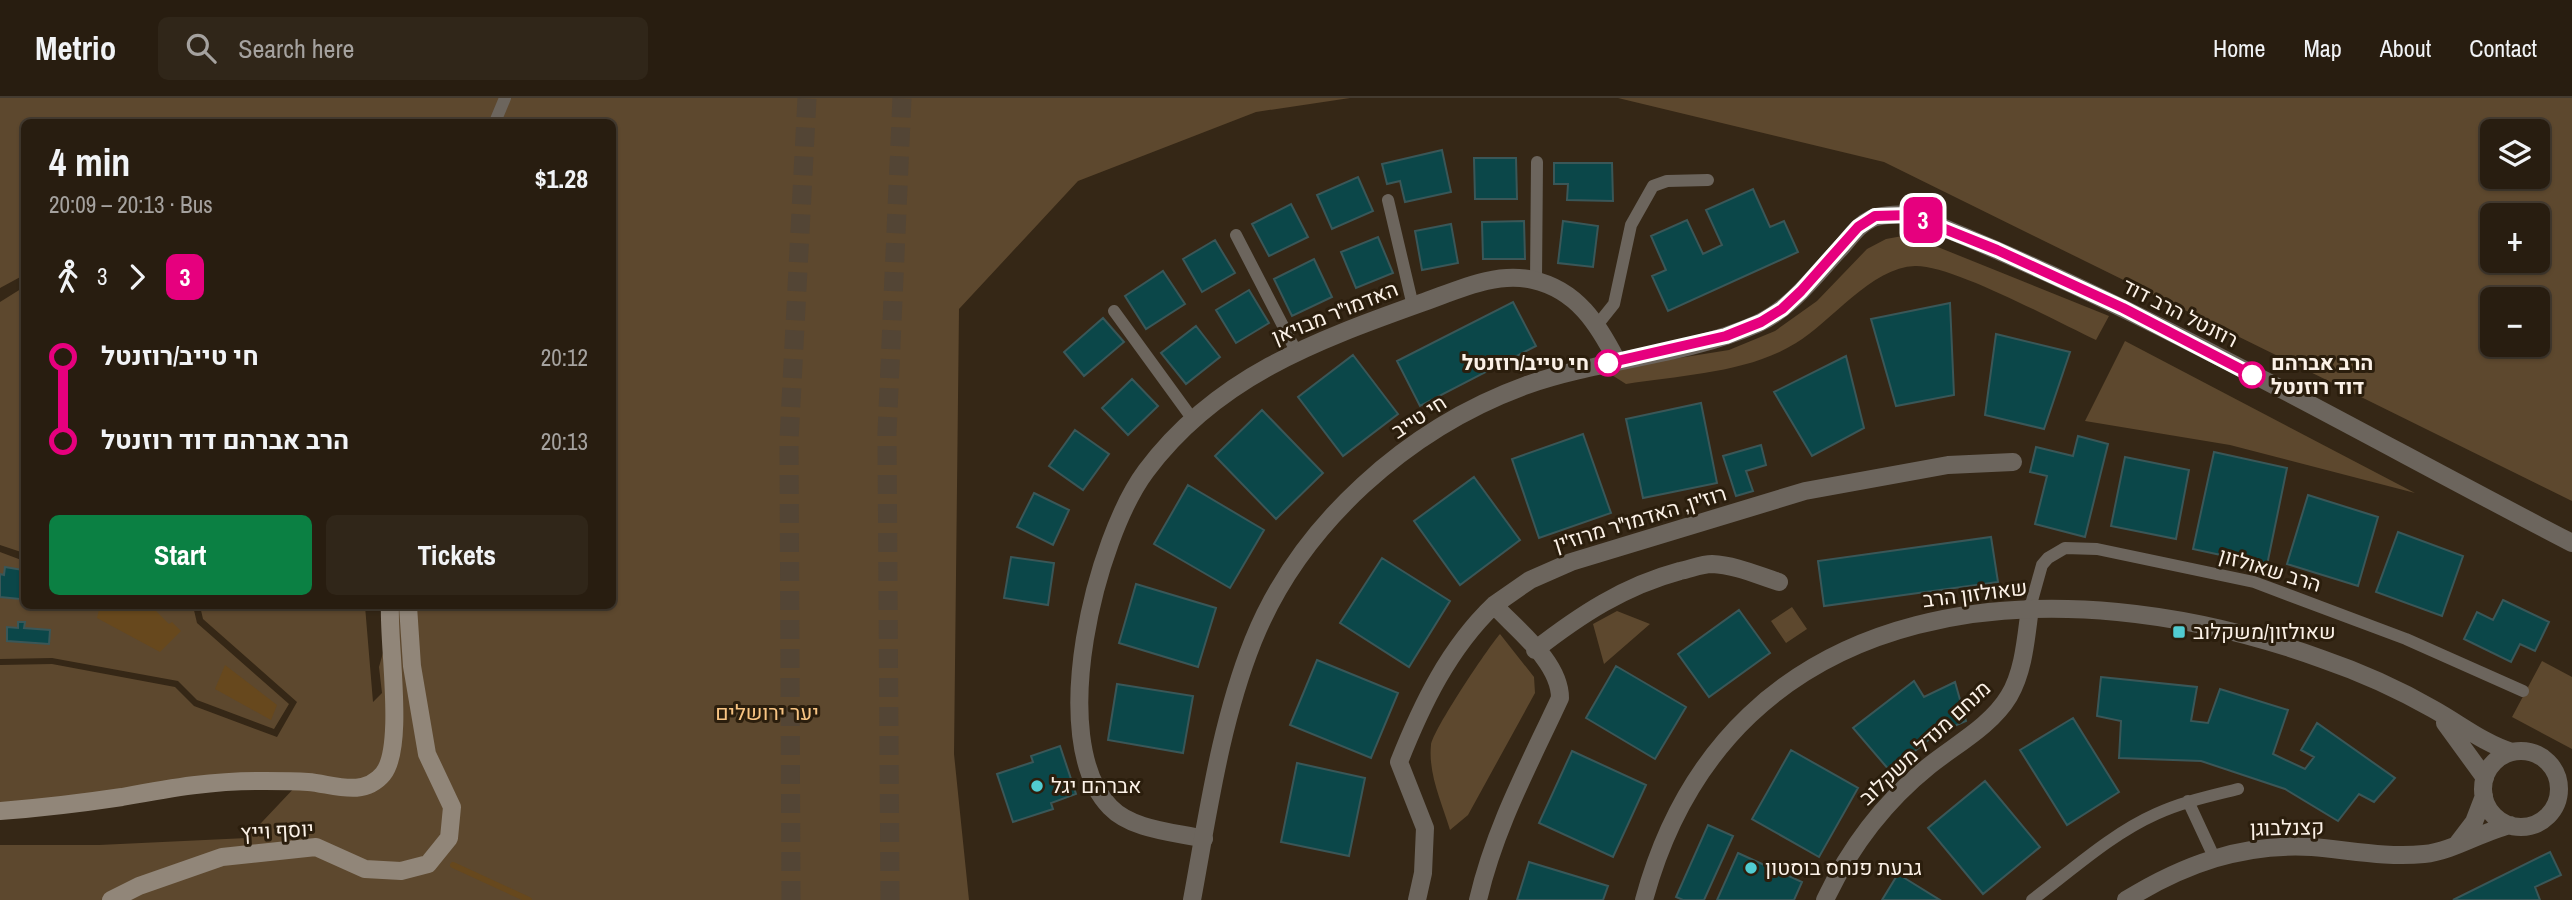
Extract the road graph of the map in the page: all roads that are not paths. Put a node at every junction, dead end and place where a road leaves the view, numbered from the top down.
1 (505, 98) edge
2 (496, 119) edge
3 (1536, 162) dead end
4 (1708, 180) dead end
5 (1388, 200) dead end
6 (1910, 215) joint
7 (1236, 235) dead end
8 (1536, 280) junction
9 (1413, 306) junction
10 (1114, 312) dead end
11 (1598, 324) junction
12 (1296, 351) junction
13 (1617, 361) junction
14 (1194, 421) junction
15 (2013, 462) dead end
16 (2572, 543) edge
17 (1779, 582) dead end
18 (1494, 605) junction
19 (2030, 608) junction
20 (390, 609) edge
21 (408, 609) edge
22 (1535, 650) junction
23 (2523, 691) dead end
24 (2431, 708) junction
25 (2512, 752) junction
26 (2565, 783) edge
27 (2485, 787) junction
28 (2238, 789) dead end
29 (2188, 801) junction
30 (0, 811) edge
31 (2510, 825) junction
32 (1204, 839) junction
33 (2458, 843) junction
34 (2214, 857) junction
35 (111, 900) edge
36 (1192, 900) edge
37 (1418, 900) edge
38 (1478, 900) edge
39 (1644, 900) edge
40 (1825, 900) edge
41 (2032, 900) edge
42 (2126, 900) edge

1 - 2 lane
3 - 8 lane
4 - 11 lane
5 - 9 lane
6 - 13 street, חי טייב
6 - 16 street, רוזנטל הרב דוד
7 - 12 lane
8 - 9 street, האדמו"ר מבויאן
8 - 11 street, האדמו"ר מבויאן
9 - 12 street, האדמו"ר מבויאן
10 - 14 lane
11 - 13 street, האדמו"ר מבויאן
12 - 14 street, האדמו"ר מבויאן
13 - 32 street, חי טייב
14 - 32 street, האדמו"ר מבויאן
15 - 18 street, רוז'ין, האדמו"ר מרוז'ין
17 - 22 street
18 - 22 street
18 - 37 street, רוז'ין, האדמו"ר מרוז'ין
19 - 23 lane, הרב שאולזון
19 - 24 street, שאולזון הרב
19 - 39 street, שאולזון הרב
19 - 40 street, מנחם מנדל משקלוב
20 - 30 main road
21 - 35 main road, יוסף וייץ
22 - 38 street
24 - 25 street, שאולזון הרב
24 - 27 street, שאולזון הרב
25 - 26 street
25 - 27 street
26 - 31 street
27 - 31 street
27 - 33 street
28 - 29 lane
29 - 34 lane
29 - 41 lane
31 - 33 street, קצנלבוגן
32 - 36 street, חי טייב
33 - 34 street, קצנלבוגן
34 - 42 street, קצנלבוגן

